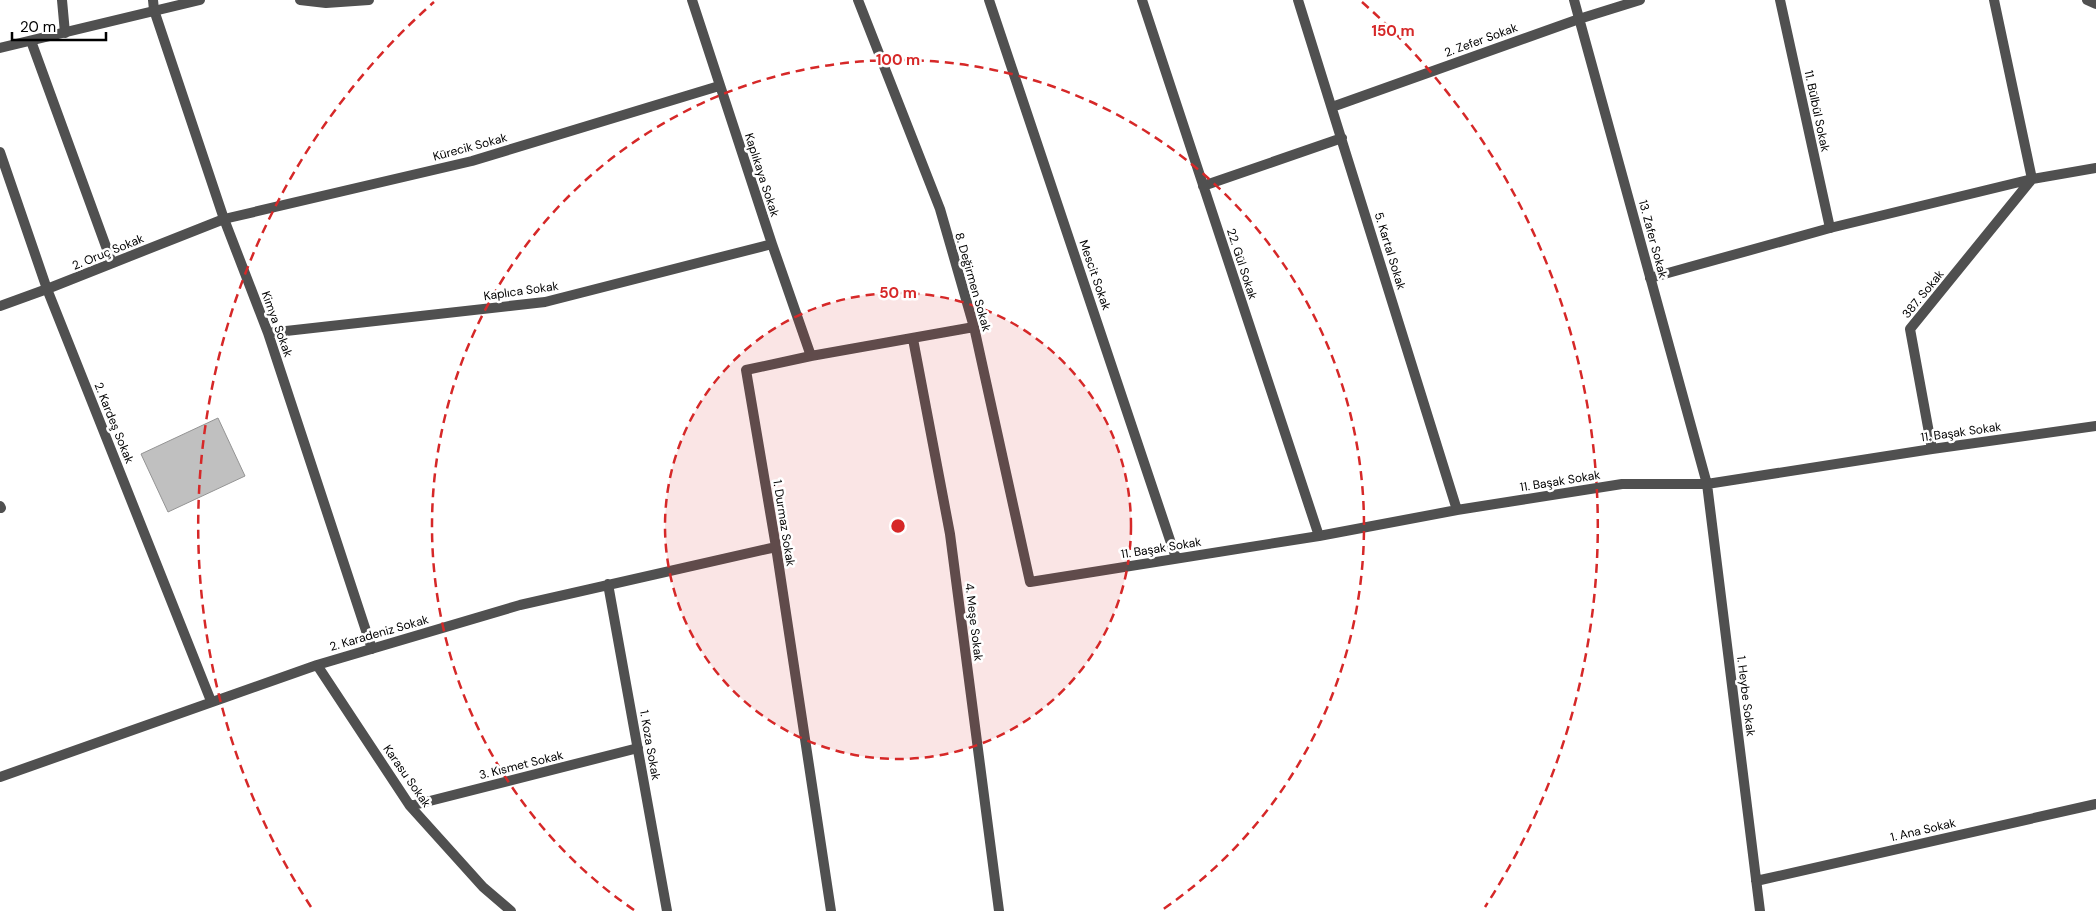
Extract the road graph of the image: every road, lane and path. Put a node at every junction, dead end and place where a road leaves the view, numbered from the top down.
1 (62, 0) edge
2 (200, 0) edge
3 (300, 0) edge
4 (369, 0) edge
5 (692, 0) edge
6 (858, 0) edge
7 (989, 0) edge
8 (1142, 0) edge
9 (1298, 0) edge
10 (1574, 0) edge
11 (1640, 0) edge
12 (1780, 0) edge
13 (1994, 0) edge
14 (2087, 0) edge
15 (2096, 4) edge
16 (154, 5) edge
17 (1580, 19) junction
18 (65, 32) junction
19 (31, 41) junction
20 (0, 48) edge
21 (719, 86) junction
22 (1332, 107) junction
23 (1342, 138) junction
24 (0, 152) edge
25 (2096, 168) edge
26 (2032, 179) junction
27 (1203, 186) junction
28 (224, 219) junction
29 (1830, 228) junction
30 (772, 244) junction
31 (112, 263) junction
32 (1650, 278) junction
33 (47, 289) junction
34 (0, 306) edge
35 (974, 327) junction
36 (268, 333) junction
37 (913, 339) junction
38 (811, 356) junction
39 (2096, 426) edge
40 (1932, 449) junction
41 (1707, 484) junction
42 (1457, 510) junction
43 (1319, 536) junction
44 (776, 547) junction
45 (1176, 558) junction
46 (1030, 582) joint
47 (608, 584) junction
48 (372, 649) junction
49 (317, 665) junction
50 (212, 700) junction
51 (638, 748) junction
52 (0, 777) edge
53 (2096, 804) edge
54 (410, 806) junction
55 (1756, 881) junction
56 (511, 911) edge
57 (667, 911) edge
58 (830, 911) edge
59 (999, 911) edge
60 (1760, 911) edge

1 - 18 street
2 - 16 street
3 - 4 street
5 - 21 street, Kaplıkaya Sokak
6 - 35 street, 8. Değirmen Sokak
7 - 45 street, Mescit Sokak
8 - 27 street, 22. Gül Sokak
9 - 22 street, 5. Kartal Sokak
10 - 17 street, 13. Zafer Sokak
11 - 17 street, 2. Zefer Sokak
12 - 29 street, 11. Bülbül Sokak
13 - 26 street
14 - 15 street
16 - 18 street
16 - 28 street, Kimya Sokak
17 - 22 street, 2. Zefer Sokak
17 - 32 street, 13. Zafer Sokak
18 - 19 street
19 - 20 street
19 - 31 street
21 - 28 street, Kürecik Sokak
21 - 30 street, Kaplıkaya Sokak
22 - 23 street, 5. Kartal Sokak
23 - 27 street
23 - 42 street, 5. Kartal Sokak
24 - 33 street, 2. Kardeş Sokak
25 - 26 street
26 - 29 street
26 - 40 street, 387. Sokak
27 - 43 street, 22. Gül Sokak
28 - 31 street, 2. Oruç Sokak
28 - 36 street, Kimya Sokak
29 - 32 street
30 - 36 street, Kaplıca Sokak
30 - 38 street, Kaplıkaya Sokak
31 - 33 street, 2. Oruç Sokak
32 - 41 street, 13. Zafer Sokak
33 - 34 street, 2. Oruç Sokak
33 - 50 street, 2. Kardeş Sokak
35 - 37 street, 1. Durmaz Sokak
35 - 46 street, 8. Değirmen Sokak
36 - 48 street, Kimya Sokak
37 - 38 street, 1. Durmaz Sokak
37 - 59 street, 4. Meşe Sokak
38 - 44 street, 1. Durmaz Sokak
39 - 40 street, 11. Başak Sokak
40 - 41 street, 11. Başak Sokak
41 - 42 street, 11. Başak Sokak
41 - 55 street, 1. Heybe Sokak
42 - 43 street, 11. Başak Sokak
43 - 45 street, 11. Başak Sokak
44 - 47 street, 2. Karadeniz Sokak
44 - 58 street, 1. Durmaz Sokak
45 - 46 street, 11. Başak Sokak
47 - 48 street, 2. Karadeniz Sokak
47 - 51 street, 1. Koza Sokak
48 - 49 street, 2. Karadeniz Sokak
49 - 50 street, 2. Karadeniz Sokak
49 - 54 street, Karasu Sokak
50 - 52 street, 2. Karadeniz Sokak
51 - 54 street, 3. Kısmet Sokak
51 - 57 street, 1. Koza Sokak
53 - 55 street, 1. Ana Sokak
54 - 56 street, Karasu Sokak
55 - 60 street, 1. Heybe Sokak

